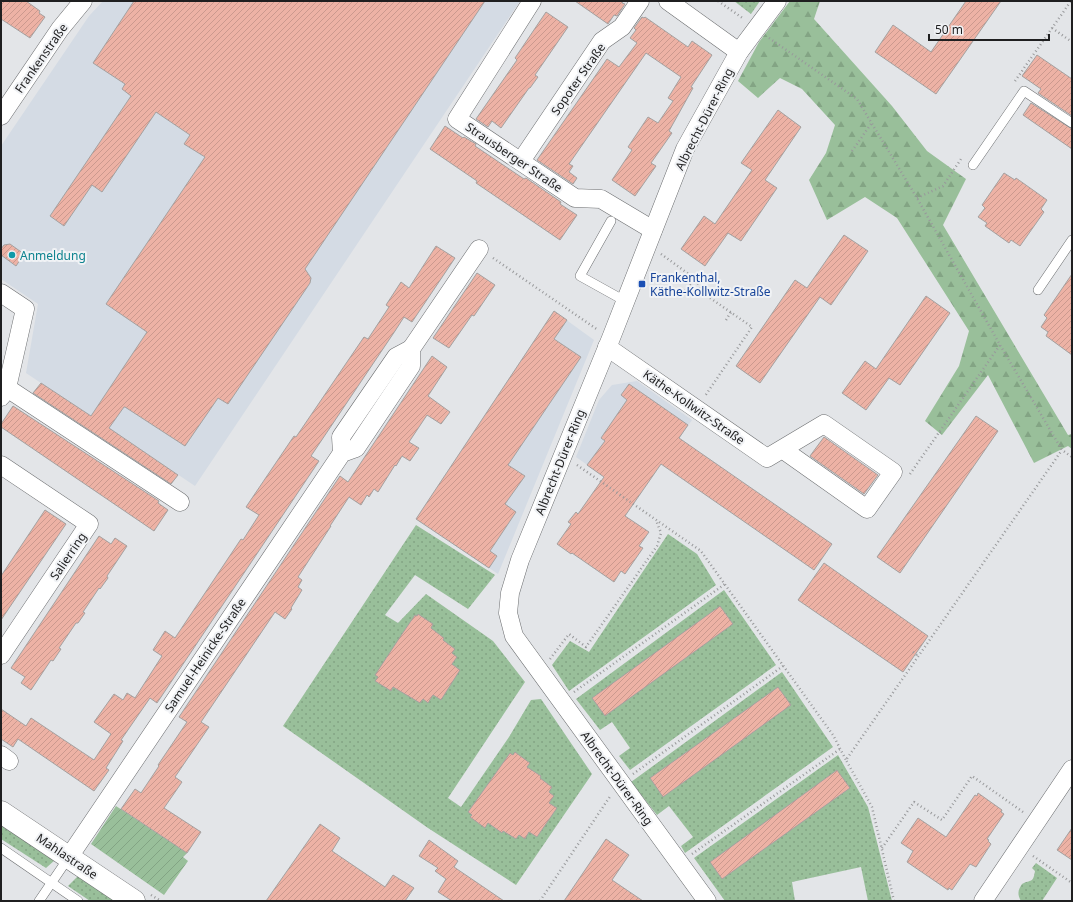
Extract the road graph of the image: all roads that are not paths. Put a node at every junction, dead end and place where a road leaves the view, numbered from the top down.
1 (83, 1) edge
2 (532, 1) edge
3 (640, 1) edge
4 (668, 1) edge
5 (777, 1) edge
6 (739, 52) junction
7 (1, 116) edge
8 (1072, 123) edge
9 (521, 162) junction
10 (973, 165) dead end
11 (611, 221) dead end
12 (650, 237) junction
13 (1072, 240) edge
14 (479, 249) road end
15 (1038, 290) dead end
16 (1, 293) edge
17 (625, 301) junction
18 (609, 342) junction
19 (5, 381) edge
20 (782, 449) junction
21 (1, 465) edge
22 (180, 502) dead end
23 (1, 655) edge
24 (1072, 769) edge
25 (1, 812) edge
26 (1, 848) edge
27 (69, 857) junction
28 (51, 882) junction
29 (39, 901) edge
30 (78, 901) edge
31 (134, 901) edge
32 (707, 901) edge
33 (983, 901) edge

1 - 7 street, Frankenstraße
2 - 9 street, Strausberger Straße
3 - 9 street, Sopoter Straße
4 - 6 street
5 - 6 street, Albrecht-Dürer-Ring
6 - 12 street, Albrecht-Dürer-Ring
8 - 10 lane
9 - 12 street, Strausberger Straße
11 - 17 lane
12 - 17 street, Albrecht-Dürer-Ring
13 - 15 lane
14 - 27 street, Samuel-Heinicke-Straße
16 - 19 street
17 - 18 street, Albrecht-Dürer-Ring
18 - 20 street, Käthe-Kollwitz-Straße
18 - 32 street, Albrecht-Dürer-Ring
19 - 22 street
20 - 20 street, Käthe-Kollwitz-Straße
21 - 23 street, Salierring
24 - 33 street
25 - 27 street, Mahlastraße
26 - 28 lane
27 - 28 lane
27 - 31 street, Mahlastraße
28 - 29 lane
28 - 30 lane

